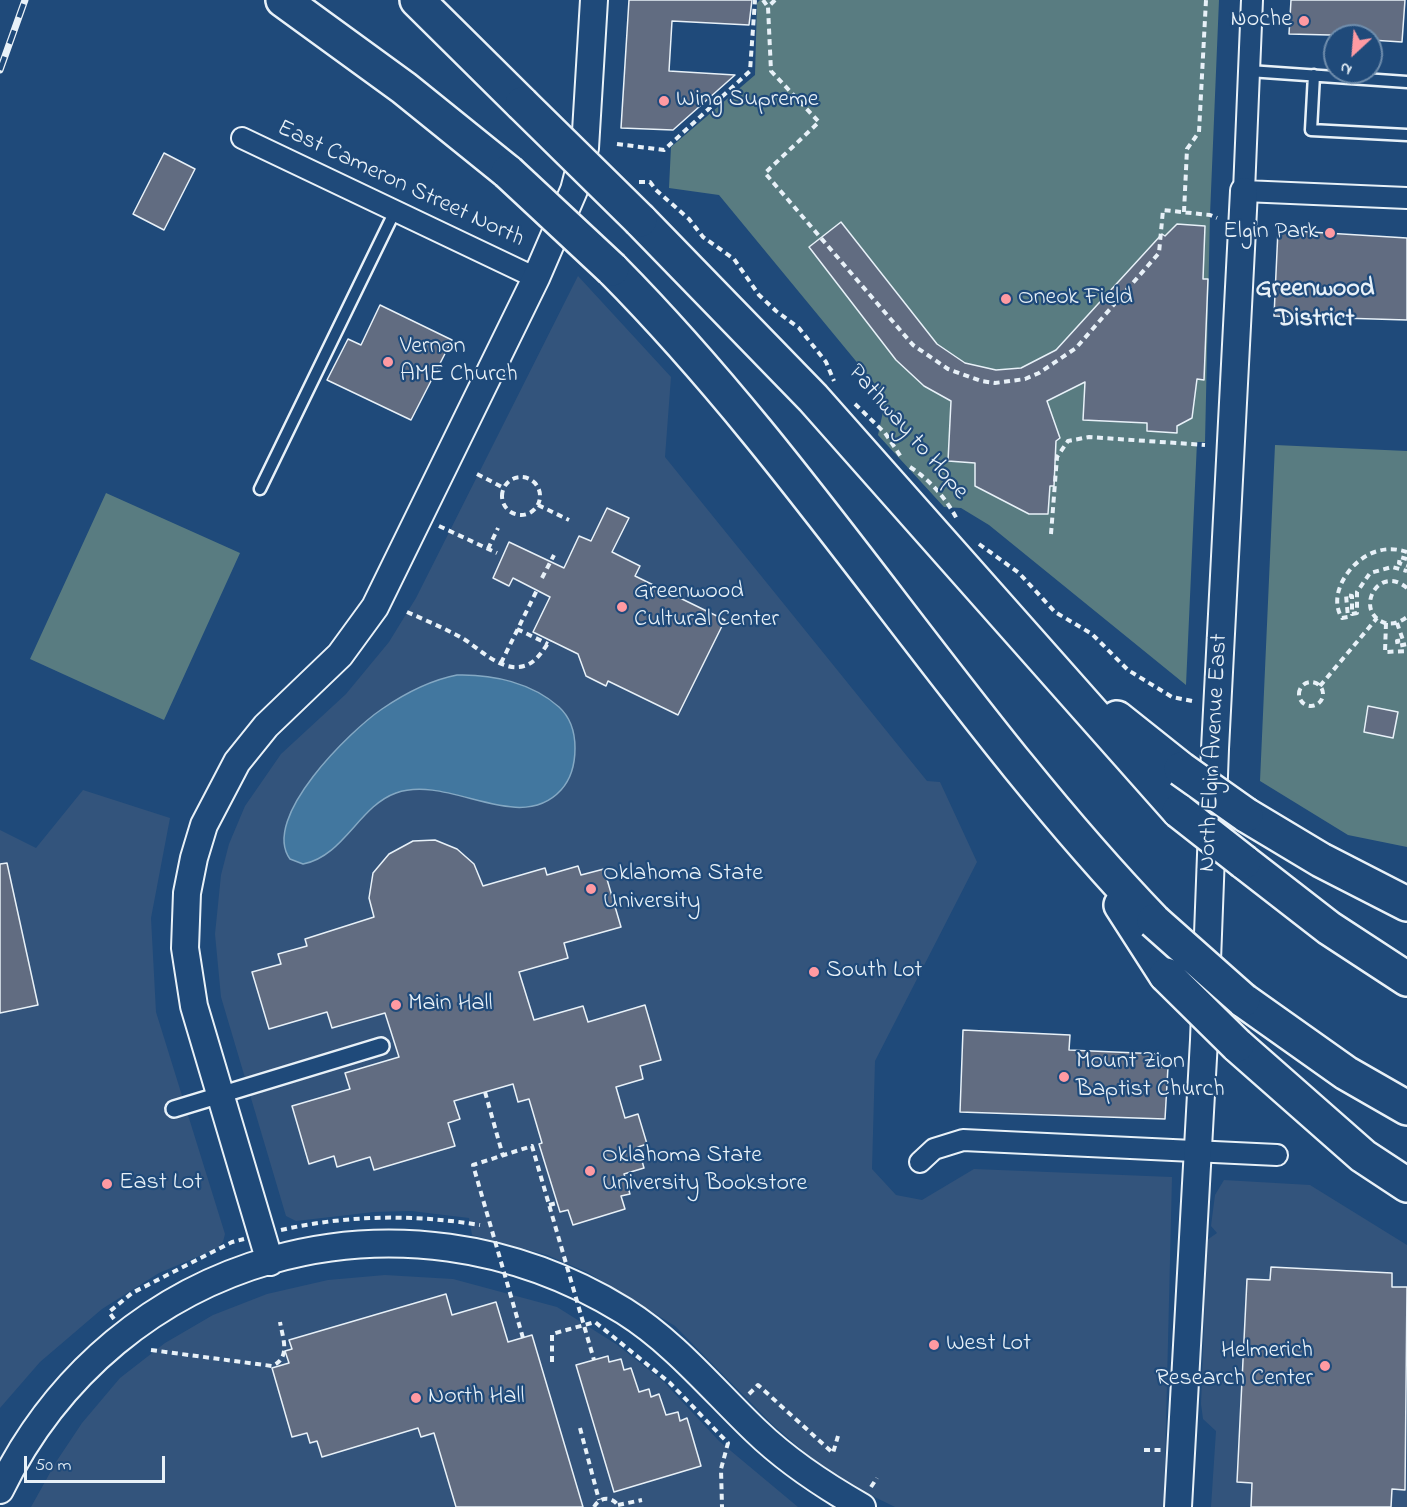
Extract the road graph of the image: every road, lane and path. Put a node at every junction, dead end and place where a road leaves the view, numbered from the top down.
1 (283, 0) edge
2 (404, 0) edge
3 (417, 0) edge
4 (594, 0) edge
5 (755, 0) edge
6 (763, 0) edge
7 (775, 0) edge
8 (1206, 0) edge
9 (1252, 0) edge
10 (768, 6) junction
11 (440, 23) junction
12 (1249, 71) junction
13 (1314, 75) junction
14 (1407, 82) edge
15 (1407, 135) edge
16 (242, 138) dead end
17 (617, 144) dead end
18 (632, 183) dead end
19 (1407, 188) edge
20 (1244, 191) junction
21 (1407, 198) edge
22 (396, 209) junction
23 (1184, 212) junction
24 (1217, 218) dead end
25 (536, 278) junction
26 (837, 384) dead end
27 (848, 398) dead end
28 (1205, 445) dead end
29 (477, 474) dead end
30 (504, 488) junction
31 (260, 489) dead end
32 (538, 505) junction
33 (569, 520) dead end
34 (438, 525) dead end
35 (498, 528) dead end
36 (1051, 534) dead end
37 (960, 537) junction
38 (488, 549) junction
39 (1407, 552) edge
40 (497, 553) dead end
41 (554, 555) dead end
42 (1407, 559) edge
43 (1407, 566) edge
44 (1407, 571) edge
45 (542, 578) dead end
46 (538, 588) dead end
47 (1407, 588) edge
48 (407, 612) dead end
49 (1407, 617) edge
50 (1377, 618) junction
51 (1386, 623) junction
52 (1397, 623) junction
53 (517, 629) junction
54 (1407, 644) edge
55 (1407, 651) edge
56 (501, 663) junction
57 (1320, 686) junction
58 (1192, 701) dead end
59 (1082, 846) junction
60 (1407, 904) edge
61 (1407, 979) edge
62 (381, 1046) dead end
63 (485, 1092) dead end
64 (220, 1095) junction
65 (1407, 1108) edge
66 (174, 1109) dead end
67 (1197, 1150) junction
68 (1277, 1155) dead end
69 (503, 1156) junction
70 (920, 1162) dead end
71 (1407, 1185) edge
72 (557, 1203) dead end
73 (549, 1205) junction
74 (480, 1226) dead end
75 (278, 1231) dead end
76 (244, 1239) dead end
77 (270, 1262) junction
78 (109, 1312) dead end
79 (280, 1322) dead end
80 (523, 1338) dead end
81 (151, 1350) dead end
82 (594, 1360) dead end
83 (552, 1362) dead end
84 (736, 1409) junction
85 (579, 1428) dead end
86 (715, 1429) junction
87 (838, 1436) dead end
88 (0, 1490) edge
89 (599, 1500) junction
90 (642, 1500) dead end
91 (619, 1506) edge
92 (594, 1507) edge
93 (723, 1507) edge
94 (862, 1507) edge
95 (1179, 1507) edge

1 - 59 highway, bridge
2 - 11 highway
3 - 11 highway
4 - 25 street
5 - 17 path
6 - 10 path
7 - 10 path
8 - 23 path
9 - 12 street, North Elgin Avenue East
10 - 23 path
11 - 37 highway, bridge
12 - 13 lane
12 - 20 street, North Elgin Avenue East
13 - 14 lane
13 - 15 lane
16 - 22 street, East Cameron Street North
18 - 26 path, Pathway to Hope
19 - 21 lane
20 - 21 street
20 - 67 street, North Elgin Avenue East
22 - 25 street, East Cameron Street North
22 - 31 lane
23 - 24 path
25 - 64 street
27 - 37 path, Pathway to Hope
28 - 36 path
29 - 30 path
30 - 32 path
30 - 32 path
32 - 33 path
34 - 38 path
35 - 38 path
37 - 58 path, Pathway to Hope
37 - 60 highway, bridge
37 - 61 highway, bridge
38 - 40 path
39 - 44 path
41 - 45 path
42 - 43 path
46 - 53 path
47 - 50 path
48 - 56 path
49 - 52 path
50 - 51 path
50 - 57 path
51 - 52 path
51 - 55 path
52 - 54 path
53 - 56 path
53 - 56 path
57 - 57 path
59 - 65 highway, bridge
59 - 71 highway, bridge
62 - 64 street
63 - 69 path
64 - 66 street
64 - 77 street
67 - 68 street
67 - 70 street
67 - 95 street, North Elgin Avenue East
69 - 73 path, bridge
69 - 80 path, bridge
72 - 73 path, bridge
73 - 82 path, bridge
74 - 75 path
76 - 78 path
77 - 84 street
77 - 88 street
79 - 81 path
83 - 86 path
84 - 86 path
84 - 87 path
84 - 94 street
85 - 89 path
86 - 93 path
89 - 91 path
89 - 92 path
90 - 91 path

